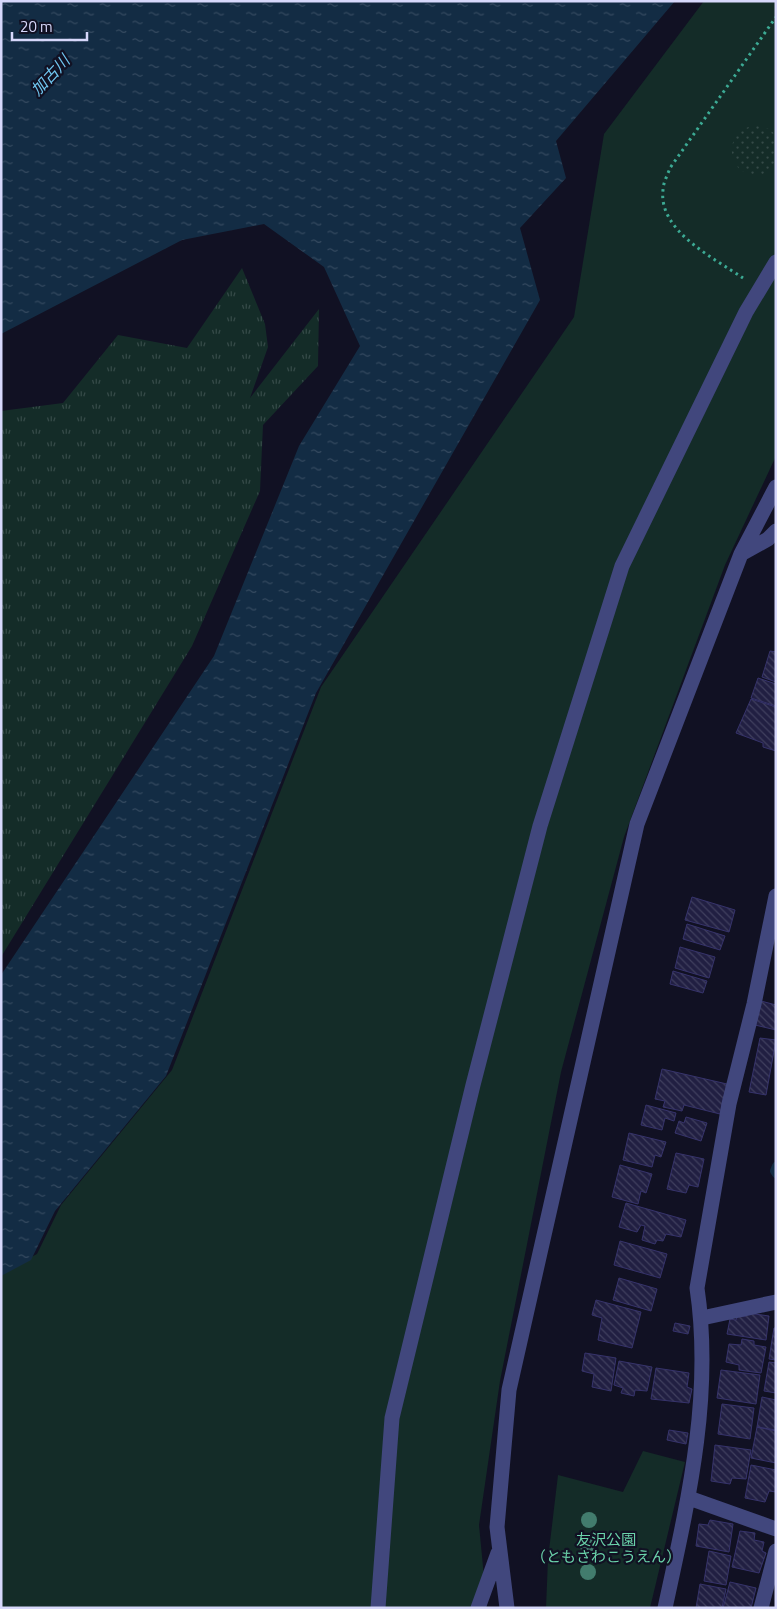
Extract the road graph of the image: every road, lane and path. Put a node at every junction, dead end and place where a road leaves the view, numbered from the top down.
1 (776, 17) edge
2 (776, 262) edge
3 (760, 289) junction
4 (776, 487) edge
5 (776, 531) edge
6 (741, 554) junction
7 (776, 896) edge
8 (776, 1302) edge
9 (702, 1318) junction
10 (689, 1498) junction
11 (776, 1529) edge
12 (499, 1548) junction
13 (776, 1551) edge
14 (378, 1608) edge
15 (478, 1608) edge
16 (507, 1608) edge
17 (666, 1608) edge
18 (760, 1608) edge

1 - 3 path
2 - 3 street
3 - 14 street
4 - 6 street
5 - 6 street
6 - 12 street
7 - 9 street
8 - 9 street
9 - 10 street
10 - 11 street
10 - 17 street
12 - 15 street
12 - 16 street
13 - 18 street

